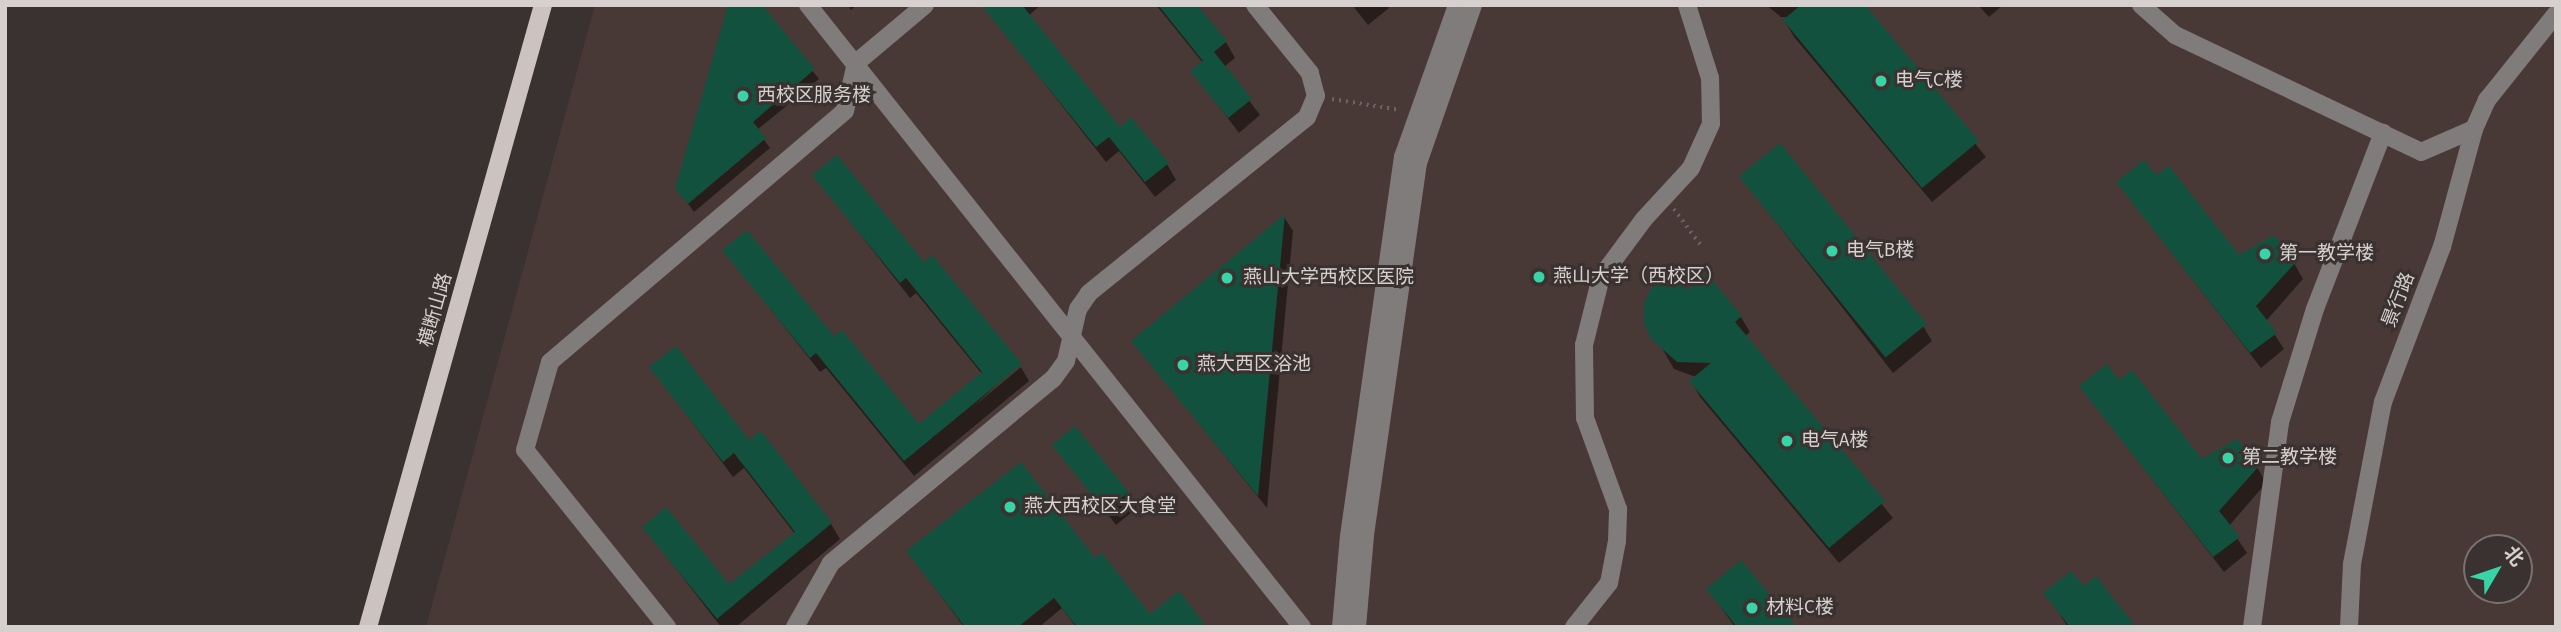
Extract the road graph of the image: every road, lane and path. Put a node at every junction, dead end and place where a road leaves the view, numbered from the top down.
1 (543, 5) edge
2 (808, 5) edge
3 (925, 5) edge
4 (1255, 5) edge
5 (1457, 5) edge
6 (1473, 5) edge
7 (1687, 5) edge
8 (2141, 5) edge
9 (2542, 5) edge
10 (2556, 14) edge
11 (856, 63) junction
12 (1316, 96) junction
13 (1419, 113) junction
14 (2474, 129) junction
15 (2383, 133) junction
16 (1665, 196) junction
17 (1700, 244) dead end
18 (1073, 337) junction
19 (368, 627) edge
20 (667, 627) edge
21 (795, 627) edge
22 (1302, 627) edge
23 (1341, 627) edge
24 (1357, 627) edge
25 (1574, 627) edge
26 (2252, 627) edge
27 (2349, 627) edge

1 - 19 main road, 横断山路
2 - 11 street
3 - 11 street
4 - 12 street
5 - 13 street
6 - 24 street
7 - 16 street
8 - 15 street
9 - 10 street
10 - 14 street, 景行路
11 - 18 street
11 - 20 street
12 - 13 path
12 - 18 street
13 - 23 street
14 - 15 street
14 - 27 street, 景行路
15 - 26 street
16 - 17 path
16 - 25 street
18 - 21 street
18 - 22 street

